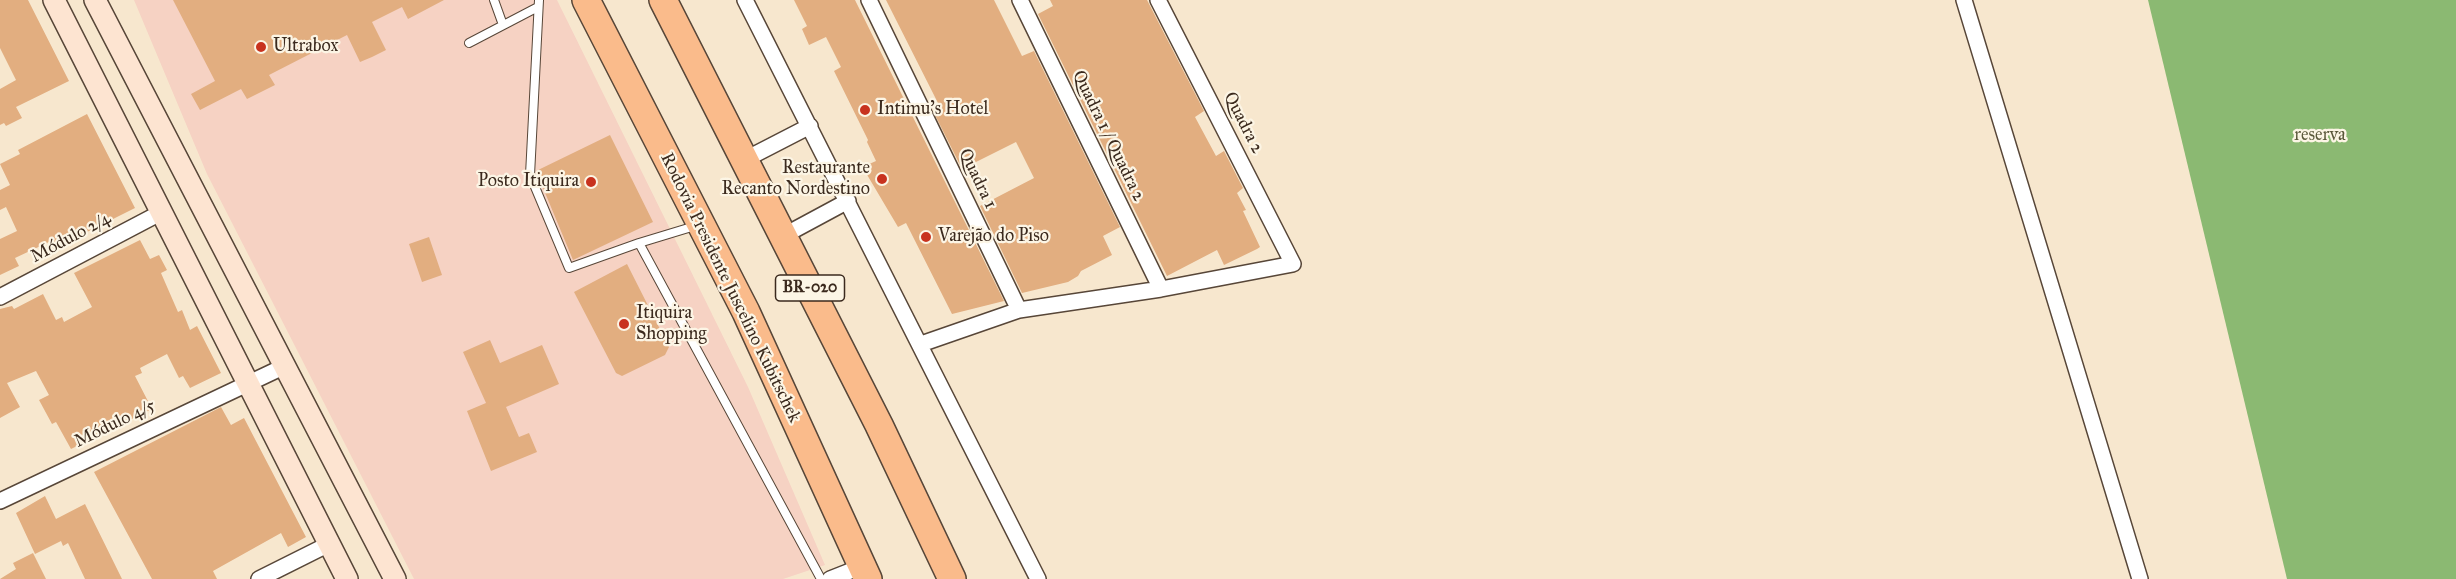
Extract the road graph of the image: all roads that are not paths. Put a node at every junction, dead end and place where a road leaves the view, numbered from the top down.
1 (54, 0) edge
2 (95, 0) edge
3 (495, 0) edge
4 (586, 0) edge
5 (663, 0) edge
6 (746, 0) edge
7 (869, 0) edge
8 (1020, 0) edge
9 (1158, 0) edge
10 (1964, 0) edge
11 (538, 4) edge
12 (503, 25) junction
13 (469, 43) dead end
14 (810, 126) junction
15 (744, 160) junction
16 (848, 201) junction
17 (160, 213) junction
18 (701, 224) junction
19 (783, 236) junction
20 (639, 243) junction
21 (1161, 289) junction
22 (0, 297) edge
23 (1019, 310) junction
24 (921, 344) junction
25 (285, 366) junction
26 (246, 382) junction
27 (0, 501) edge
28 (329, 544) junction
29 (866, 572) edge
30 (259, 579) edge
31 (347, 579) edge
32 (395, 579) edge
33 (821, 579) edge
34 (830, 579) edge
35 (952, 579) edge
36 (1038, 579) edge
37 (2140, 579) edge

1 - 17 street
2 - 25 street
3 - 12 lane
4 - 18 highway, Rodovia Presidente Juscelino Kubitschek
5 - 15 highway, BR-020
6 - 14 street
7 - 23 street, Quadra 1
8 - 21 street, Quadra 1 / Quadra 2
9 - 21 street, Quadra 2
10 - 37 street
11 - 12 lane
11 - 20 lane
12 - 13 lane
14 - 15 street
14 - 16 street
15 - 19 highway, BR-020
16 - 19 street
16 - 24 street
17 - 22 street, Módulo 2/4
17 - 26 street
18 - 20 lane
18 - 29 highway, Rodovia Presidente Juscelino Kubitschek
19 - 35 highway, BR-020
20 - 33 lane
21 - 23 street
23 - 24 street
24 - 36 street
25 - 26 street, Módulo 4/5
25 - 32 street
26 - 27 street, Módulo 4/5
26 - 28 street
28 - 30 street
28 - 31 street
29 - 34 street

